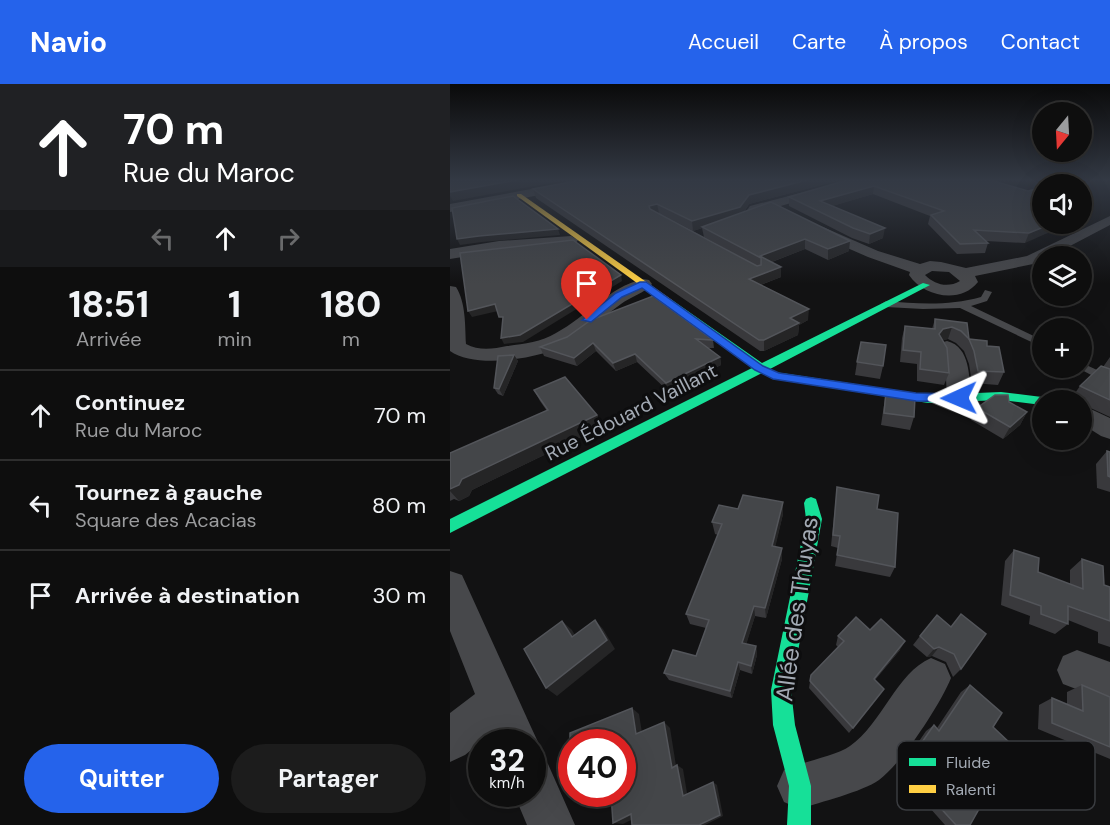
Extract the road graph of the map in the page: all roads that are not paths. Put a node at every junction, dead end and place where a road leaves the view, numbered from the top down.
1 (546, 215) edge
2 (790, 215) edge
3 (1110, 220) edge
4 (579, 238) junction
5 (450, 254) edge
6 (923, 277) junction
7 (643, 284) junction
8 (450, 291) edge
9 (988, 292) dead end
10 (886, 304) junction
11 (962, 305) junction
12 (1032, 339) edge
13 (947, 347) edge
14 (759, 368) junction
15 (1092, 371) edge
16 (1110, 381) edge
17 (959, 398) junction
18 (1032, 399) edge
19 (1092, 419) edge
20 (1110, 430) edge
21 (811, 503) dead end
22 (450, 526) edge
23 (450, 587) edge
24 (932, 678) dead end
25 (499, 702) junction
26 (510, 729) edge
27 (450, 740) edge
28 (799, 805) edge
29 (543, 807) edge
30 (551, 825) edge

1 - 4 street
2 - 6 street
3 - 6 street
4 - 5 street
4 - 7 street
6 - 10 street, Rue Édouard Vaillant
7 - 8 street
7 - 14 street
9 - 11 lane
10 - 11 lane
10 - 14 street, Rue Édouard Vaillant
11 - 12 lane
13 - 17 street
14 - 17 street
14 - 22 street, Rue Édouard Vaillant
15 - 16 lane
17 - 18 street
19 - 20 street
21 - 28 street, Allée des Thuyas
23 - 25 street
24 - 28 street, Allée des Thuyas
25 - 26 street
25 - 27 street
29 - 30 street

